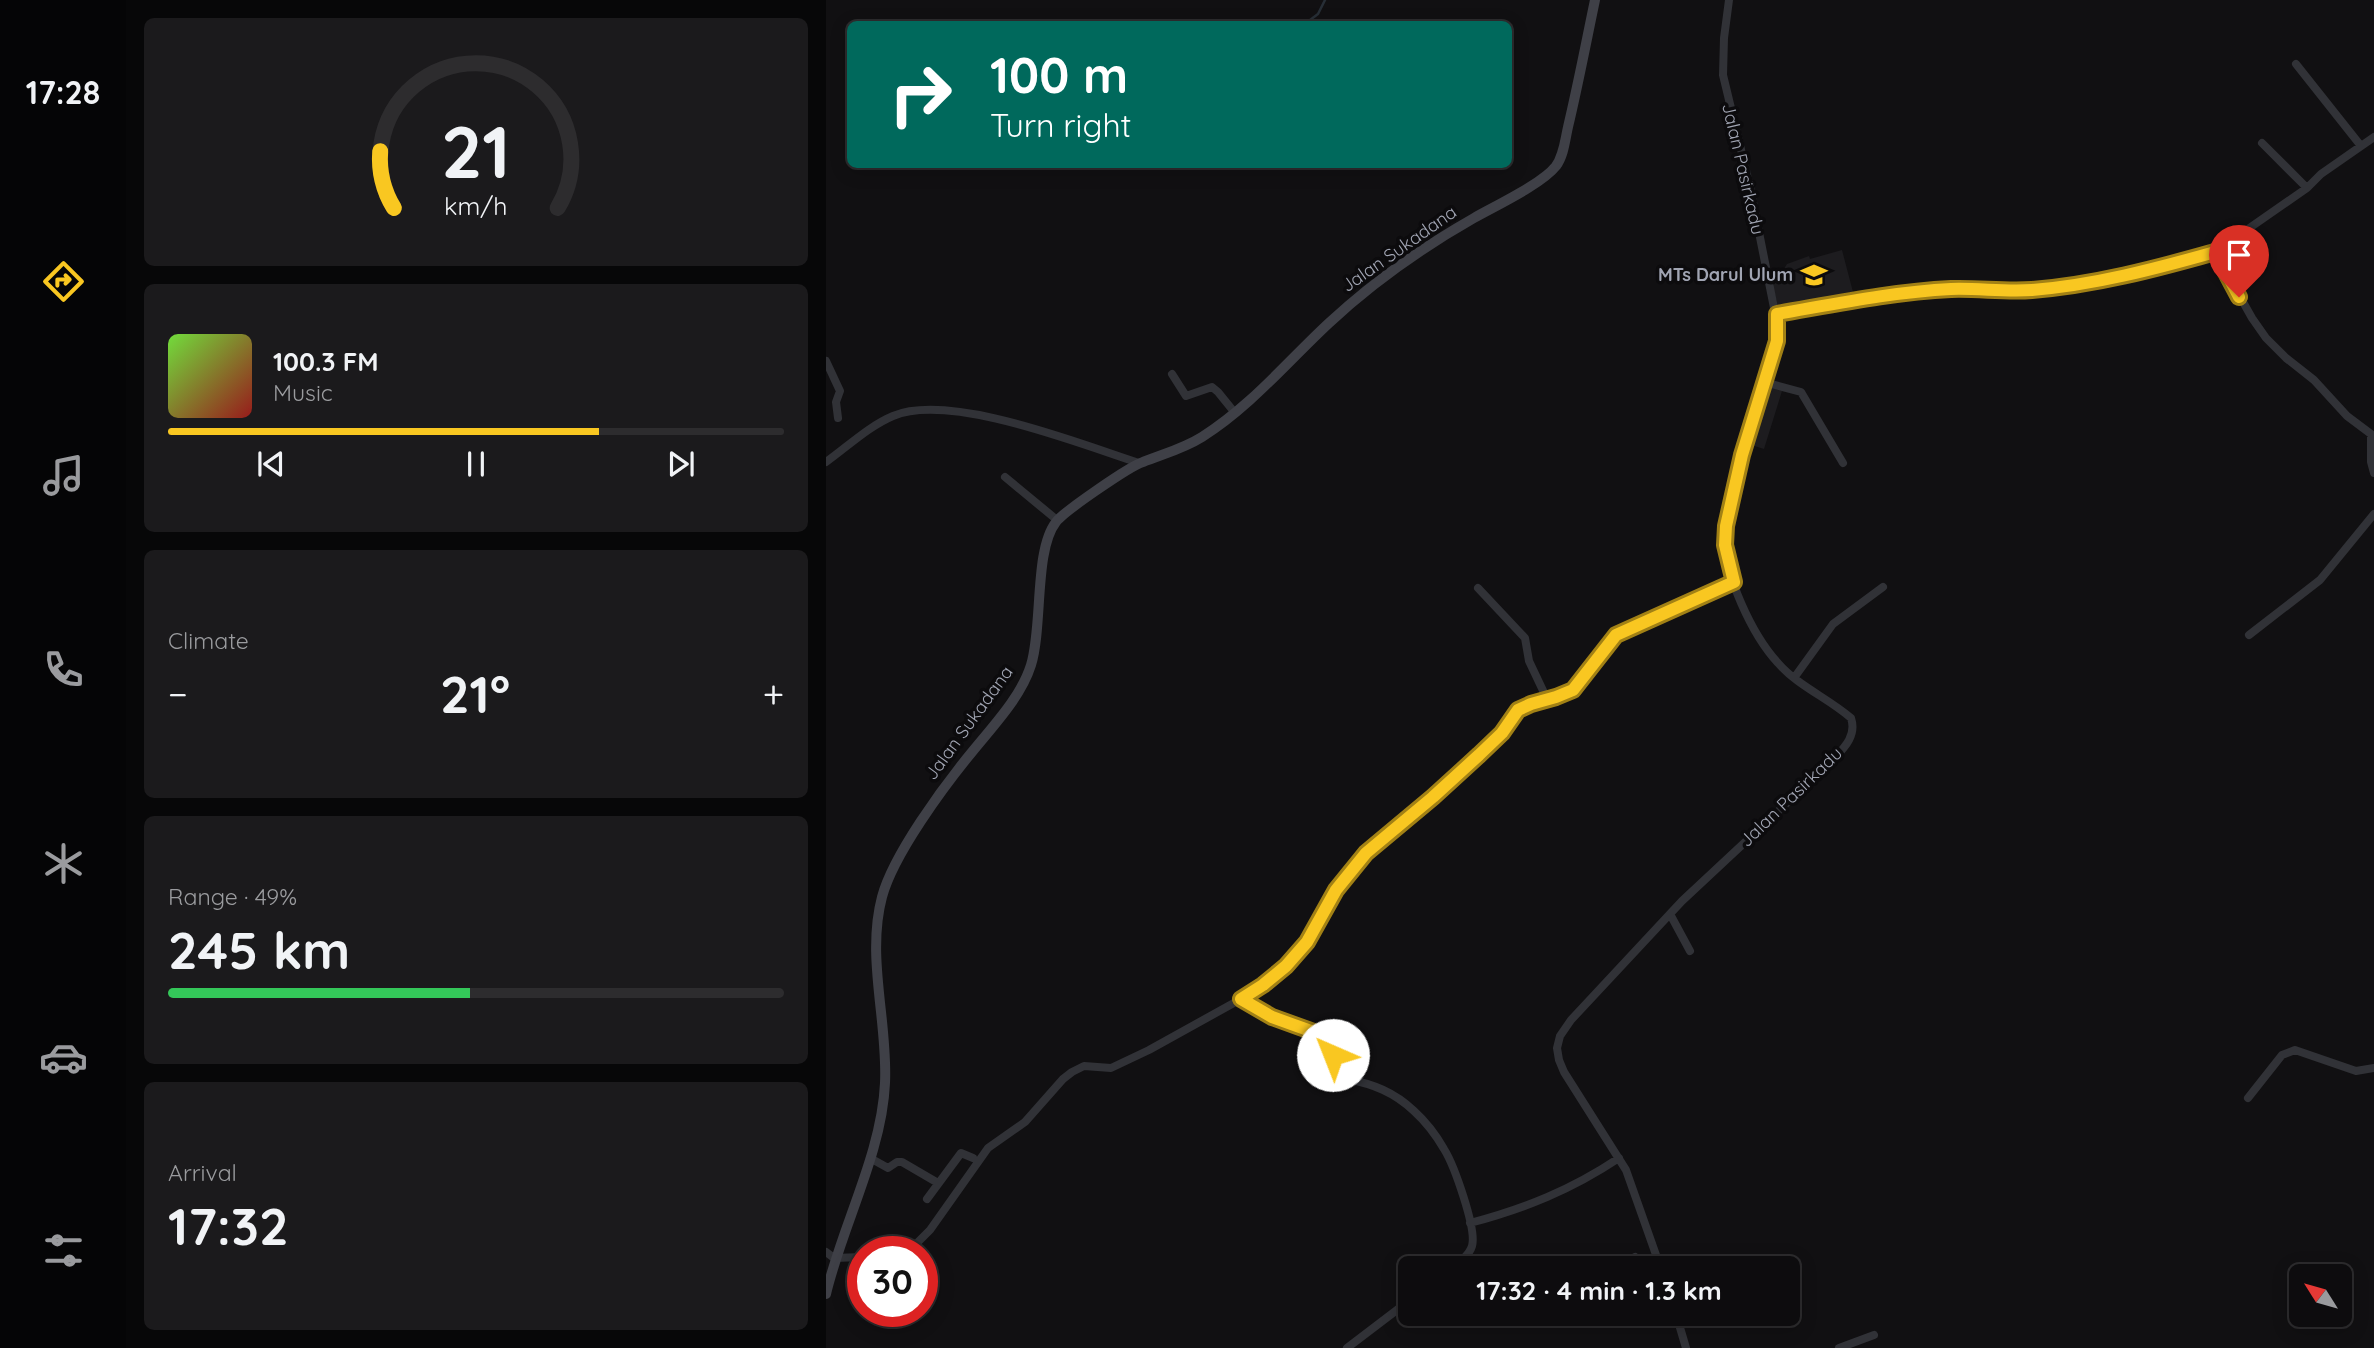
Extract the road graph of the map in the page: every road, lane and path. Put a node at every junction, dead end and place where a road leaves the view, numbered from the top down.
1 (1595, 0) edge
2 (1729, 0) edge
3 (2296, 64) dead end
4 (2374, 137) edge
5 (2262, 143) dead end
6 (2361, 146) junction
7 (2307, 188) junction
8 (2215, 252) junction
9 (1777, 314) junction
10 (826, 361) edge
11 (1172, 374) dead end
12 (1764, 382) junction
13 (1235, 414) junction
14 (838, 418) dead end
15 (826, 462) edge
16 (1139, 463) junction
17 (1843, 463) dead end
18 (2374, 472) edge
19 (1005, 477) dead end
20 (2374, 514) edge
21 (1057, 520) junction
22 (1734, 582) junction
23 (1883, 587) dead end
24 (1478, 588) dead end
25 (2249, 635) dead end
26 (1794, 678) junction
27 (1547, 699) junction
28 (1670, 914) junction
29 (1690, 951) dead end
30 (1241, 999) junction
31 (2374, 1068) edge
32 (2248, 1098) dead end
33 (870, 1158) junction
34 (973, 1158) dead end
35 (1619, 1158) junction
36 (938, 1183) junction
37 (927, 1199) dead end
38 (1470, 1223) junction
39 (924, 1236) edge
40 (830, 1255) edge
41 (1464, 1256) edge
42 (1656, 1256) edge
43 (826, 1294) edge
44 (1398, 1309) edge
45 (1680, 1326) edge
46 (1874, 1335) dead end
47 (1347, 1348) edge
48 (1686, 1348) edge
49 (1839, 1348) edge

1 - 13 main road, Jalan Sukadana
2 - 9 street, Jalan Pasirkadu
3 - 6 street
4 - 6 street
5 - 7 street
6 - 7 street
7 - 8 street
8 - 9 street
8 - 18 street
9 - 12 street, Jalan Pasirkadu
10 - 14 street
11 - 13 street
12 - 17 street
12 - 22 street, Jalan Pasirkadu
13 - 16 main road, Jalan Sukadana
15 - 16 street
16 - 21 main road, Jalan Sukadana
19 - 21 street
20 - 25 street
21 - 33 main road, Jalan Sukadana
22 - 26 street, Jalan Pasirkadu
22 - 27 street
23 - 26 street
24 - 27 street
26 - 28 street, Jalan Pasirkadu
27 - 30 street
28 - 29 street
28 - 35 street, Jalan Pasirkadu
30 - 38 street
30 - 39 street
31 - 32 street
33 - 36 street
33 - 40 main road, Jalan Sukadana
34 - 36 street
35 - 38 street
35 - 42 street, Jalan Pasirkadu
36 - 37 street
38 - 41 street
40 - 43 main road, Jalan Sukadana
44 - 47 street
45 - 48 street
46 - 49 street

